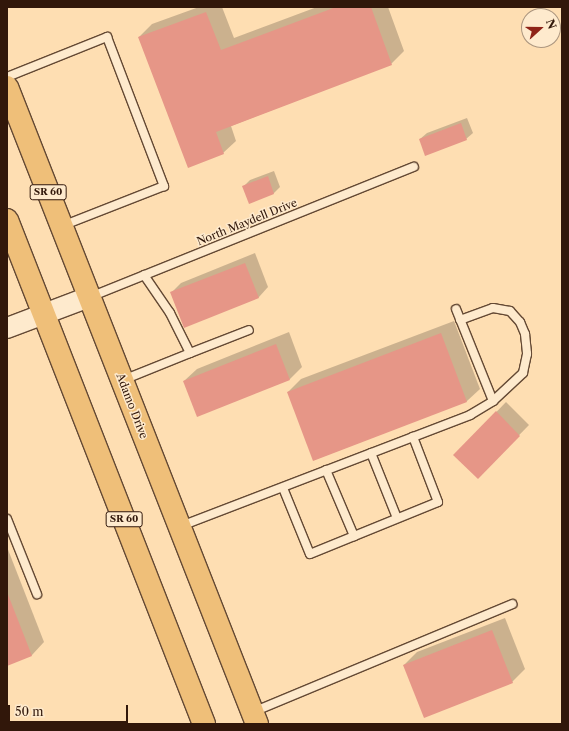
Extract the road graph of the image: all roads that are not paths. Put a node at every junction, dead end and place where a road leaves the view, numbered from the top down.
1 (7, 77) edge
2 (7, 87) edge
3 (414, 167) dead end
4 (7, 220) edge
5 (62, 226) junction
6 (144, 275) junction
7 (89, 297) junction
8 (456, 309) dead end
9 (44, 314) junction
10 (460, 320) junction
11 (7, 328) edge
12 (249, 330) dead end
13 (190, 354) junction
14 (122, 380) junction
15 (493, 401) junction
16 (413, 437) junction
17 (371, 453) junction
18 (326, 470) junction
19 (283, 488) junction
20 (397, 518) junction
21 (7, 519) edge
22 (181, 526) junction
23 (354, 536) junction
24 (37, 594) dead end
25 (512, 604) dead end
26 (254, 718) edge
27 (204, 724) edge

1 - 5 lane
2 - 5 main road, Adamo Drive / SR 60
3 - 6 lane, North Maydell Drive
4 - 9 main road, SR 60
5 - 7 main road, Adamo Drive / SR 60
6 - 7 lane, North Maydell Drive
6 - 13 lane
7 - 9 street
7 - 14 main road, Adamo Drive / SR 60
8 - 10 lane
9 - 11 street
9 - 27 main road, SR 60
10 - 15 lane
10 - 15 lane
12 - 13 lane
13 - 14 lane
14 - 22 main road, Adamo Drive / SR 60
15 - 16 lane
16 - 17 lane
16 - 20 lane
17 - 18 lane
17 - 20 lane
18 - 19 lane
18 - 23 lane
19 - 22 lane
19 - 23 lane
20 - 23 lane
21 - 24 lane
22 - 26 main road, Adamo Drive / SR 60
25 - 26 lane

